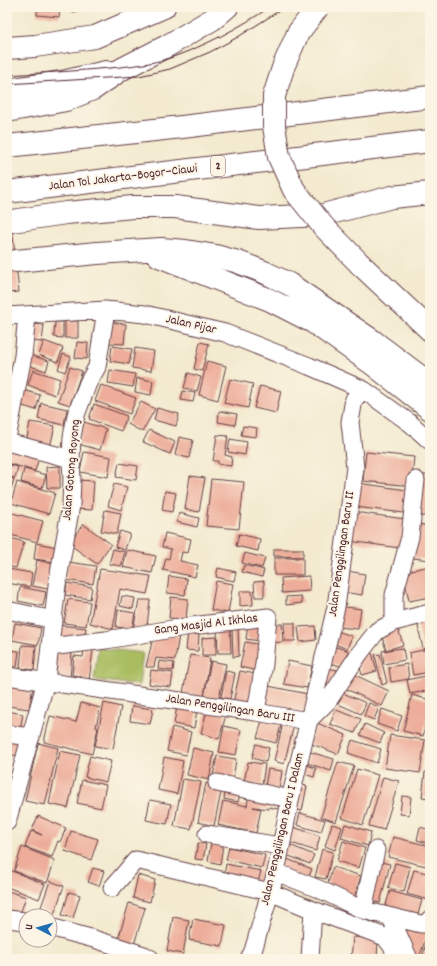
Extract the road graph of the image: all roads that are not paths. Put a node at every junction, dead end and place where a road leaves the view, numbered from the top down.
1 (164, 7) edge
2 (227, 7) edge
3 (318, 7) edge
4 (7, 48) edge
5 (122, 69) junction
6 (7, 90) edge
7 (430, 97) edge
8 (7, 111) edge
9 (430, 141) edge
10 (7, 146) edge
11 (7, 192) edge
12 (430, 193) edge
13 (12, 221) dead end
14 (143, 249) junction
15 (16, 261) dead end
16 (106, 310) junction
17 (27, 315) junction
18 (7, 316) edge
19 (430, 330) edge
20 (430, 384) edge
21 (364, 390) junction
22 (430, 409) edge
23 (7, 439) edge
24 (430, 441) edge
25 (7, 442) edge
26 (71, 459) junction
27 (416, 480) dead end
28 (7, 610) edge
29 (430, 613) edge
30 (54, 620) junction
31 (394, 622) junction
32 (50, 647) junction
33 (7, 676) edge
34 (46, 681) junction
35 (256, 712) junction
36 (308, 721) junction
37 (7, 734) edge
38 (31, 737) junction
39 (217, 783) dead end
40 (290, 799) junction
41 (7, 822) edge
42 (207, 834) dead end
43 (280, 846) junction
44 (376, 850) dead end
45 (276, 872) junction
46 (112, 888) dead end
47 (270, 892) junction
48 (313, 910) junction
49 (363, 910) junction
50 (391, 918) junction
51 (7, 919) edge
52 (18, 920) edge
53 (428, 921) edge
54 (58, 929) edge
55 (151, 959) edge
56 (249, 959) edge
57 (310, 959) edge
58 (396, 959) edge
59 (409, 959) edge

1 - 4 main road
2 - 5 main road
3 - 19 main road, bridge
5 - 6 main road
5 - 8 main road
7 - 10 main road
9 - 11 main road, Jalan Tol Jakarta–Bogor–Ciawi / 2
12 - 13 main road
14 - 15 main road
14 - 20 main road
14 - 22 main road
16 - 17 street, Jalan Pijar
16 - 21 street, Jalan Pijar
16 - 26 street, Jalan Gotong Royong
17 - 18 street, Jalan Pijar
17 - 23 street
21 - 24 street, Jalan Pijar
21 - 36 street, Jalan Penggilingan Baru II
25 - 26 street
26 - 30 street, Jalan Gotong Royong
27 - 31 street
28 - 30 street
29 - 31 street, Jalan Penggilingan Baru III
30 - 32 street, Jalan Gotong Royong
31 - 36 street, Jalan Penggilingan Baru III
32 - 34 street, Jalan Gotong Royong
32 - 35 street, Gang Masjid Al Ikhlas
33 - 34 street, Jalan Penggilingan Baru III
34 - 35 street, Jalan Penggilingan Baru III
34 - 38 street
35 - 36 street, Jalan Penggilingan Baru III
36 - 40 street, Jalan Penggilingan Baru I Dalam
37 - 38 street
38 - 41 street
39 - 40 street
40 - 43 street, Jalan Penggilingan Baru I Dalam
42 - 43 street
43 - 45 street, Jalan Penggilingan Baru I Dalam
44 - 49 street
45 - 47 street, Jalan Penggilingan Baru I Dalam
45 - 49 street
46 - 47 street
47 - 48 street
47 - 56 street, Jalan Penggilingan Baru I Dalam
48 - 57 street
48 - 58 street
49 - 50 street
50 - 53 street
50 - 59 street
51 - 52 street
54 - 55 street

